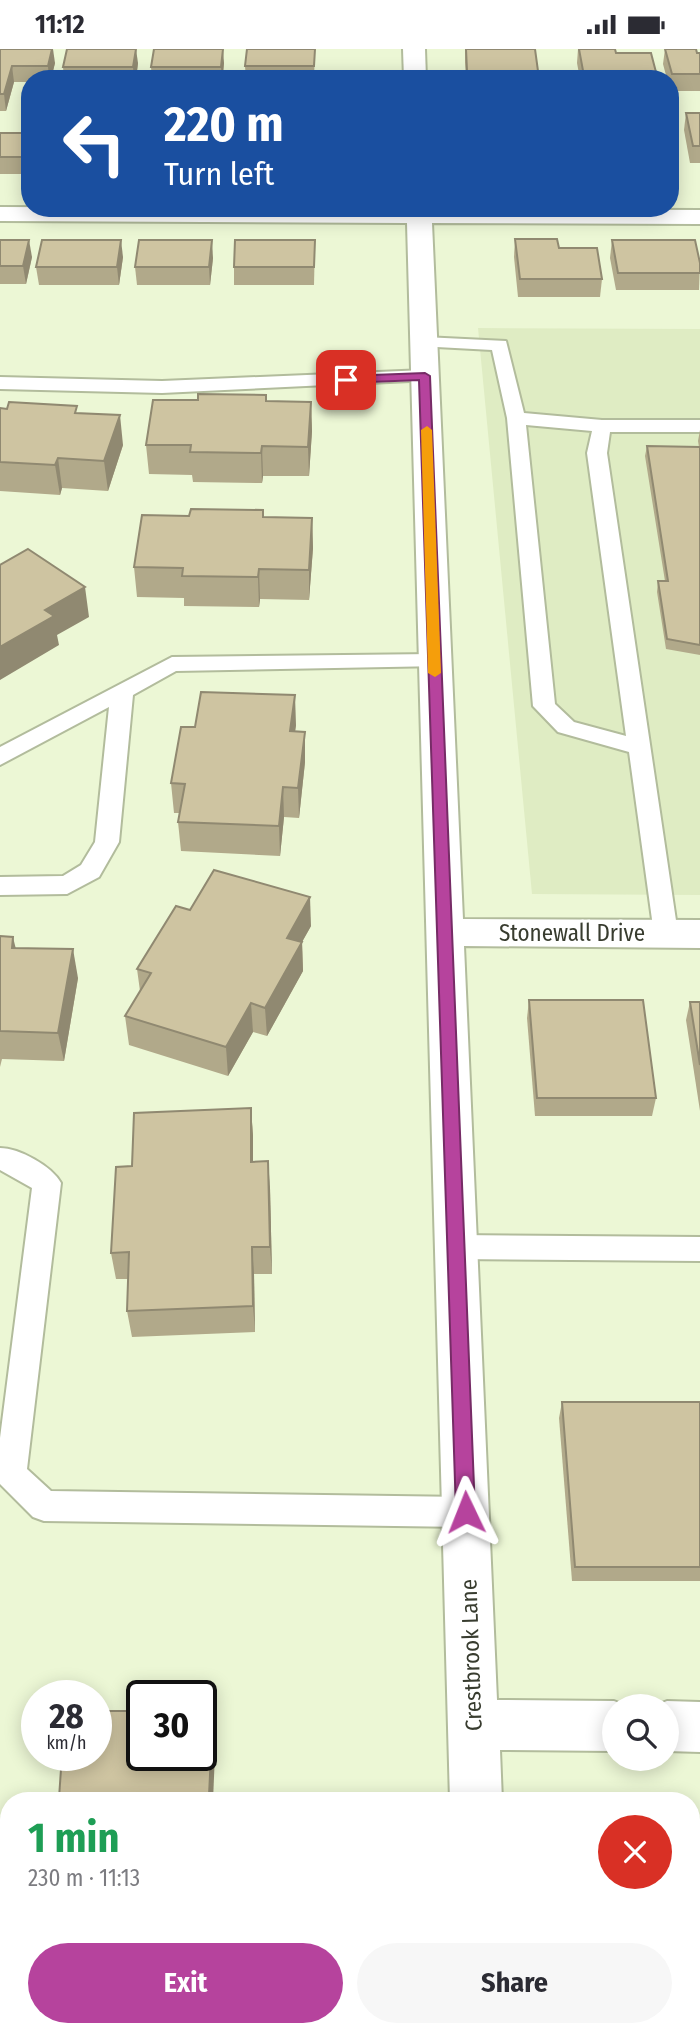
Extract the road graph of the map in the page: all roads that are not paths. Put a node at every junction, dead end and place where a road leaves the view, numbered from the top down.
1 (414, 49) edge
2 (415, 70) edge
3 (0, 214) edge
4 (21, 214) edge
5 (419, 217) edge
6 (679, 217) edge
7 (700, 217) edge
8 (424, 359) junction
9 (0, 383) edge
10 (516, 418) junction
11 (602, 426) junction
12 (700, 426) edge
13 (434, 661) junction
14 (122, 692) junction
15 (640, 748) junction
16 (0, 757) edge
17 (0, 886) edge
18 (443, 932) junction
19 (683, 934) edge
20 (0, 1159) edge
21 (456, 1247) junction
22 (700, 1249) edge
23 (6, 1468) edge
24 (466, 1512) junction
25 (474, 1725) junction
26 (602, 1726) edge
27 (679, 1726) edge
28 (700, 1727) edge
29 (476, 1792) edge

1 - 2 street
3 - 4 street
5 - 8 street, Crestbrook Lane
6 - 7 street
8 - 9 lane
8 - 10 lane
8 - 13 street, Crestbrook Lane
10 - 11 lane
10 - 15 lane
11 - 12 lane
11 - 15 lane
13 - 14 lane
13 - 18 street, Crestbrook Lane
14 - 16 lane
14 - 17 lane
15 - 19 lane
18 - 19 street, Stonewall Drive
18 - 21 street, Crestbrook Lane
20 - 23 lane
21 - 22 lane
21 - 24 street, Crestbrook Lane
23 - 24 lane
24 - 25 street, Crestbrook Lane
25 - 26 street
25 - 29 street, Crestbrook Lane
27 - 28 street

